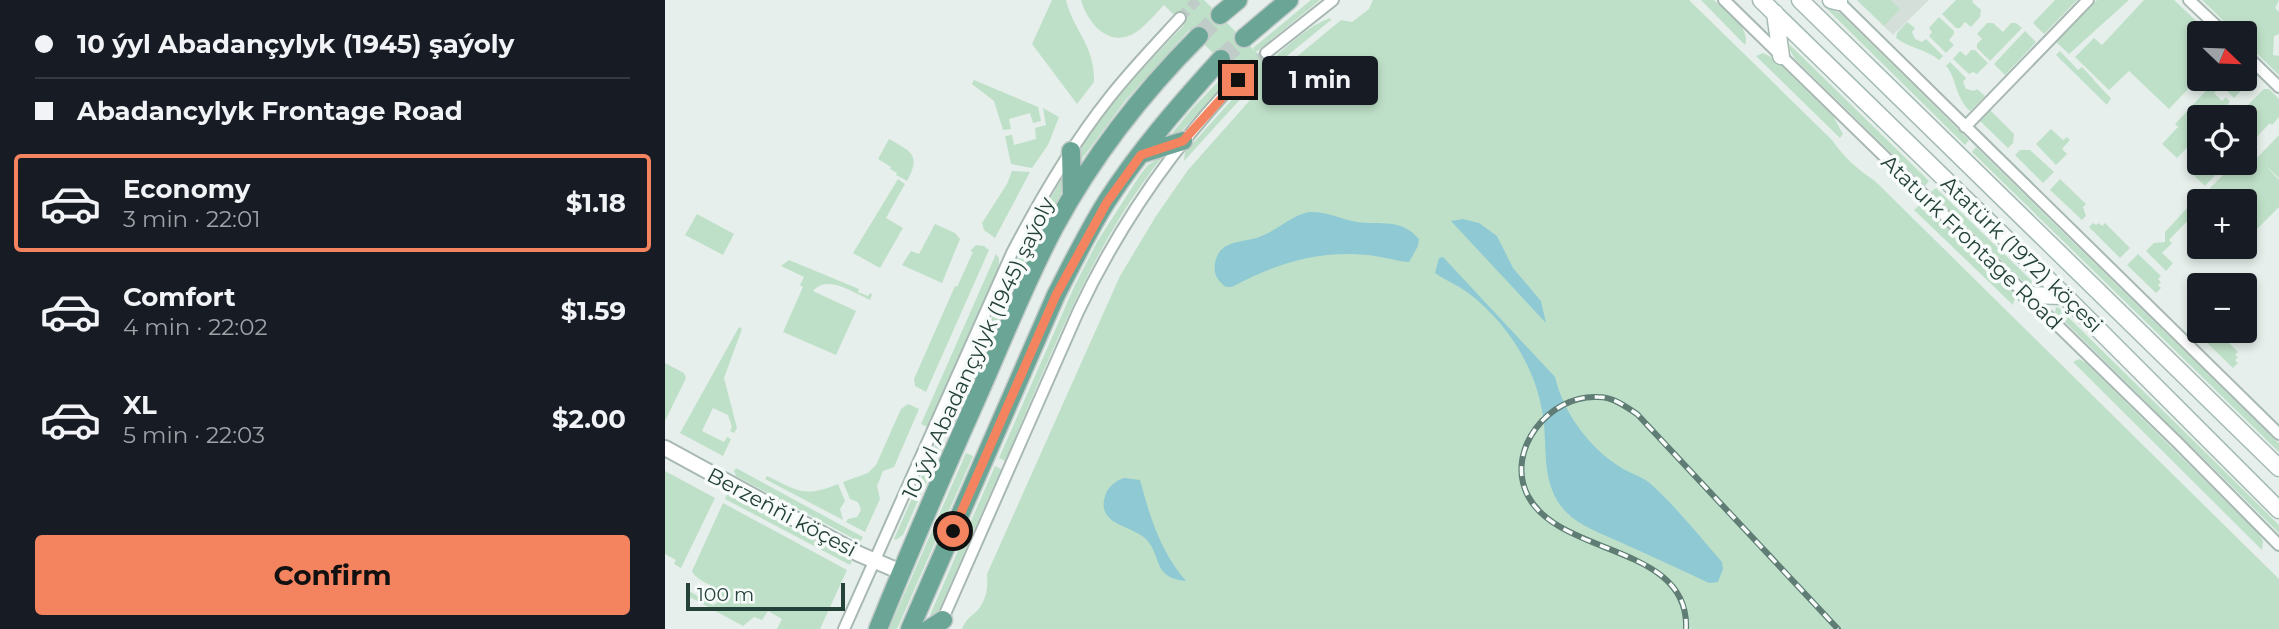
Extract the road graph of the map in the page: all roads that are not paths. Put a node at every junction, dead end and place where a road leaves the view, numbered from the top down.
1 (1238, 0) edge
2 (1289, 0) edge
3 (1333, 0) edge
4 (1724, 0) edge
5 (1762, 0) edge
6 (1801, 0) edge
7 (2088, 0) edge
8 (2189, 0) edge
9 (1836, 1) edge
10 (1775, 13) junction
11 (1220, 15) tunnel mouth
12 (1180, 18) tunnel mouth
13 (2211, 21) edge
14 (1199, 36) tunnel mouth
15 (1244, 37) tunnel mouth
16 (1266, 53) tunnel mouth
17 (1781, 55) junction
18 (1221, 59) tunnel mouth
19 (2257, 66) edge
20 (1248, 69) tunnel mouth
21 (2279, 87) edge
22 (1965, 127) junction
23 (1183, 141) junction
24 (1071, 150) junction
25 (1141, 155) junction
26 (1072, 197) junction
27 (2026, 295) junction
28 (2065, 296) junction
29 (2279, 434) edge
30 (665, 448) edge
31 (2279, 468) edge
32 (2279, 510) edge
33 (2279, 544) edge
34 (876, 561) junction
35 (901, 572) junction
36 (937, 626) edge
37 (845, 629) edge
38 (878, 629) edge
39 (909, 629) edge

1 - 11 main road
2 - 15 main road
3 - 16 street
4 - 17 street, Ataturk Frontage Road
5 - 10 main road, Atatürk (1972) köçesi
6 - 31 main road, Atatürk (1972) köçesi
7 - 22 street
8 - 13 street
9 - 22 street
10 - 17 main road
10 - 28 main road, Atatürk (1972) köçesi
12 - 24 street
14 - 26 main road, 10 ýyl Abadançylyk (1945) şaýoly
17 - 27 street, Ataturk Frontage Road
18 - 25 main road
19 - 21 street
20 - 23 street
22 - 29 street
23 - 25 main road
23 - 36 street
24 - 26 main road
24 - 34 street
25 - 39 main road
26 - 35 main road, 10 ýyl Abadançylyk (1945) şaýoly
27 - 28 main road
27 - 33 street, Ataturk Frontage Road
28 - 32 main road, Atatürk (1972) köçesi
30 - 34 street, Berzeňňi köçesi
34 - 35 street, Berzeňňi köçesi
34 - 37 street
35 - 38 main road, 10 ýyl Abadançylyk (1945) şaýoly

